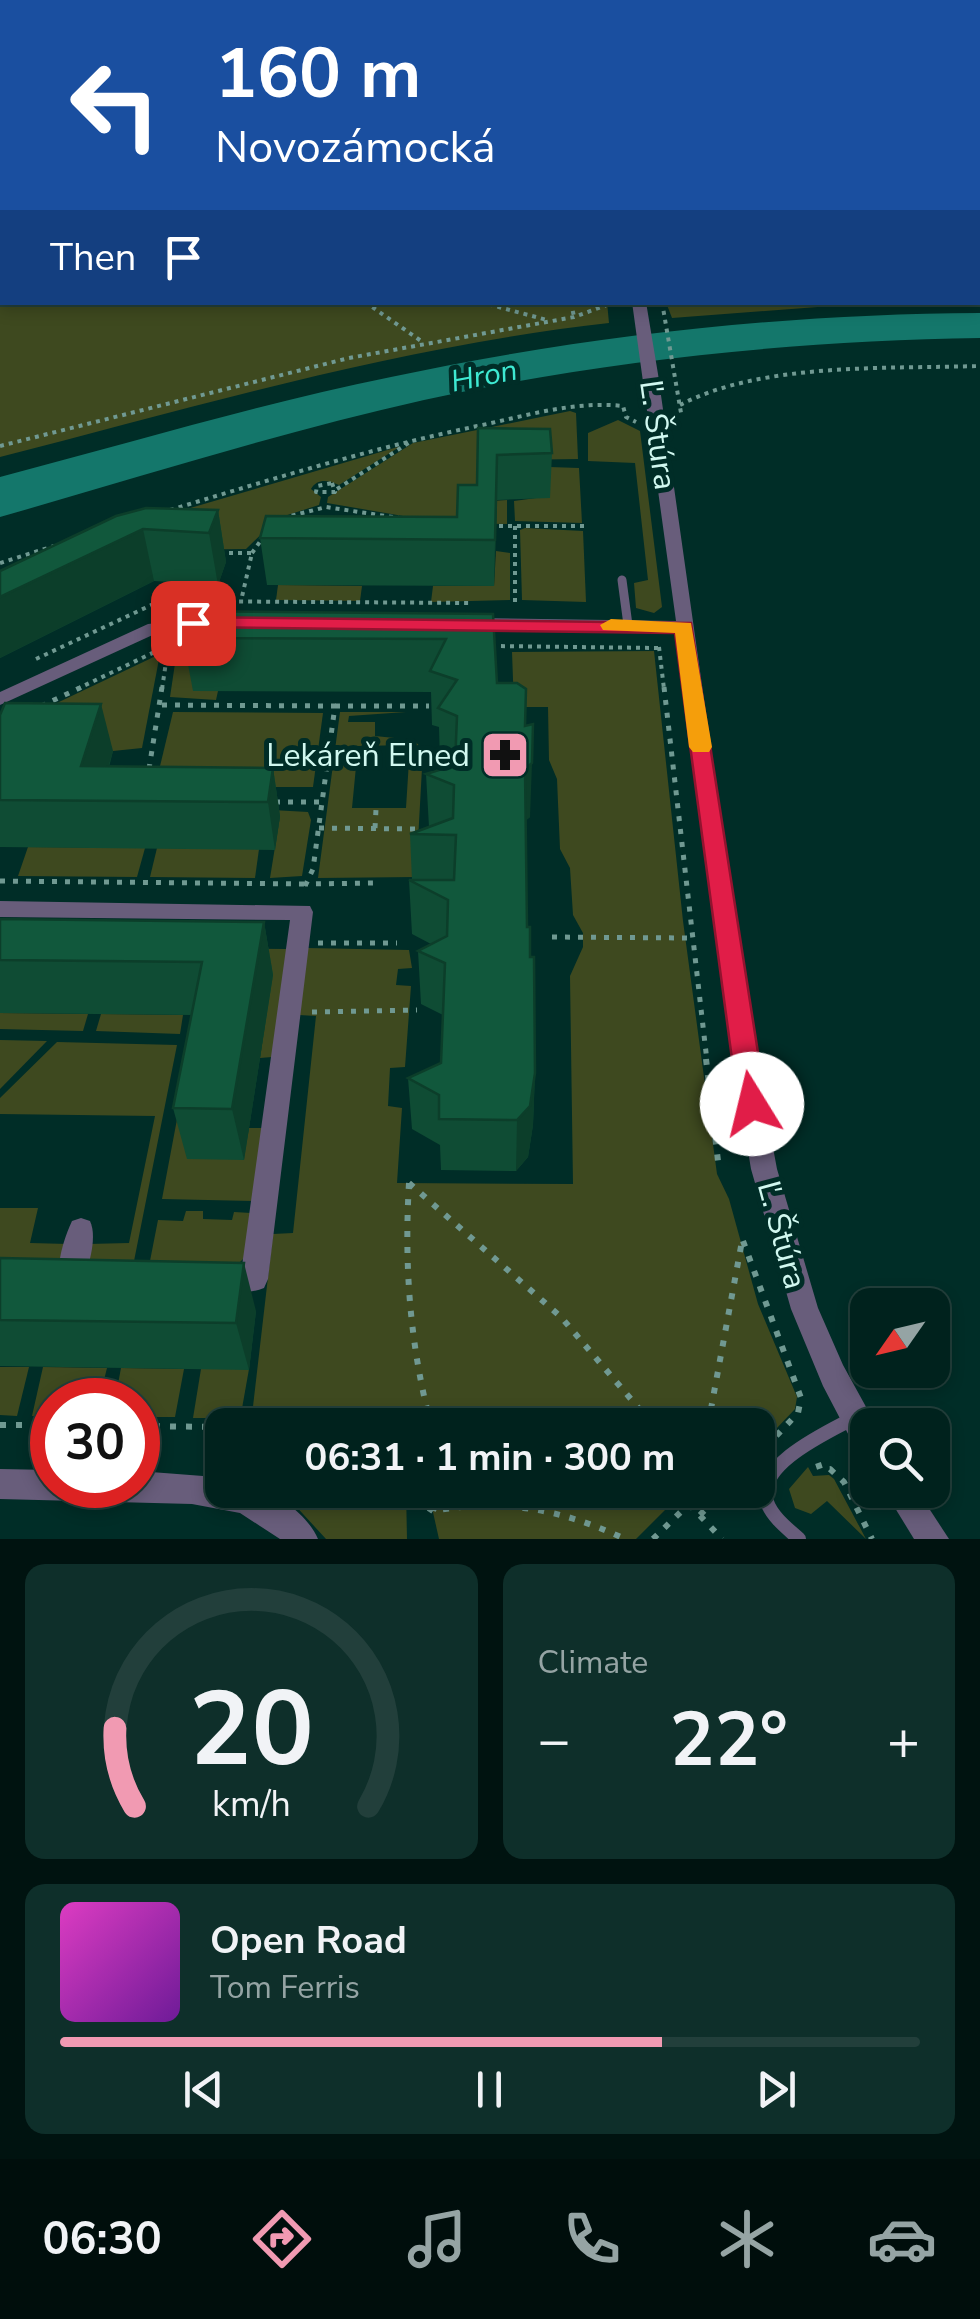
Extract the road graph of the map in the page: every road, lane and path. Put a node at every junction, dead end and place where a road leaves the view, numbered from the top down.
1 (369, 305) edge
2 (492, 305) edge
3 (572, 305) edge
4 (606, 305) edge
5 (663, 306) edge
6 (640, 307) edge
7 (574, 316) junction
8 (550, 320) junction
9 (424, 343) junction
10 (980, 366) edge
11 (656, 424) junction
12 (413, 440) junction
13 (0, 446) edge
14 (337, 488) junction
15 (326, 495) junction
16 (324, 507) junction
17 (154, 515) edge
18 (412, 520) edge
19 (276, 524) edge
20 (476, 526) edge
21 (515, 526) junction
22 (587, 526) dead end
23 (269, 531) edge
24 (68, 542) edge
25 (212, 553) edge
26 (252, 553) junction
27 (0, 563) edge
28 (622, 580) dead end
29 (241, 601) junction
30 (476, 603) dead end
31 (496, 603) dead end
32 (233, 623) edge
33 (451, 624) edge
34 (628, 625) junction
35 (657, 626) junction
36 (684, 627) junction
37 (485, 646) edge
38 (660, 648) junction
39 (36, 659) dead end
40 (0, 700) edge
41 (162, 705) junction
42 (334, 706) junction
43 (430, 706) edge
44 (34, 710) edge
45 (146, 782) edge
46 (262, 802) edge
47 (322, 802) junction
48 (376, 809) dead end
49 (319, 828) junction
50 (375, 828) junction
51 (418, 829) edge
52 (0, 881) edge
53 (373, 883) dead end
54 (306, 884) junction
55 (0, 909) edge
56 (302, 912) junction
57 (552, 936) dead end
58 (690, 938) junction
59 (397, 943) dead end
60 (297, 950) junction
61 (418, 1010) dead end
62 (289, 1012) junction
63 (718, 1160) dead end
64 (81, 1230) dead end
65 (71, 1276) edge
66 (199, 1278) edge
67 (427, 1408) edge
68 (640, 1408) edge
69 (711, 1408) edge
70 (850, 1408) edge
71 (0, 1425) edge
72 (30, 1425) edge
73 (160, 1426) edge
74 (205, 1427) edge
75 (850, 1433) edge
76 (775, 1439) edge
77 (818, 1463) dead end
78 (0, 1484) edge
79 (428, 1508) edge
80 (433, 1508) edge
81 (685, 1508) edge
82 (693, 1508) edge
83 (707, 1508) edge
84 (912, 1508) edge
85 (432, 1511) junction
86 (700, 1515) junction
87 (302, 1539) edge
88 (626, 1539) edge
89 (653, 1539) edge
90 (722, 1539) edge
91 (798, 1539) edge
92 (872, 1539) edge
93 (934, 1539) edge

1 - 9 path
2 - 8 path
3 - 7 path
4 - 7 path
5 - 10 path
6 - 11 street, Ľ. Štúra
7 - 8 path
8 - 9 path
9 - 13 path
11 - 12 path
11 - 36 street, Ľ. Štúra
12 - 14 path
12 - 17 path
14 - 15 path
14 - 15 path
15 - 16 path
16 - 18 path
16 - 19 path
20 - 21 path
21 - 22 path
21 - 31 path
23 - 26 path
24 - 27 path
25 - 26 path
26 - 29 path
28 - 34 lane
29 - 30 path
29 - 39 path
32 - 40 street
33 - 34 street
34 - 35 street
35 - 36 street
35 - 38 path
36 - 70 street, Ľ. Štúra
37 - 38 path
38 - 58 path
41 - 42 path
41 - 44 path
41 - 45 path
42 - 43 path
42 - 47 path
46 - 47 path
47 - 49 path
48 - 50 path
49 - 50 path
49 - 54 path
50 - 51 path
52 - 54 path
53 - 54 path
54 - 56 path
55 - 56 street
56 - 60 street
57 - 58 path
58 - 63 path
59 - 60 path
60 - 62 street
61 - 62 path
62 - 66 street
64 - 65 street
67 - 68 path
69 - 76 path
71 - 72 path
73 - 74 path
75 - 91 lane
77 - 92 path
78 - 87 street
79 - 85 path
80 - 85 path
81 - 89 path
82 - 86 path
83 - 86 path
84 - 93 street
85 - 88 path
86 - 90 path

